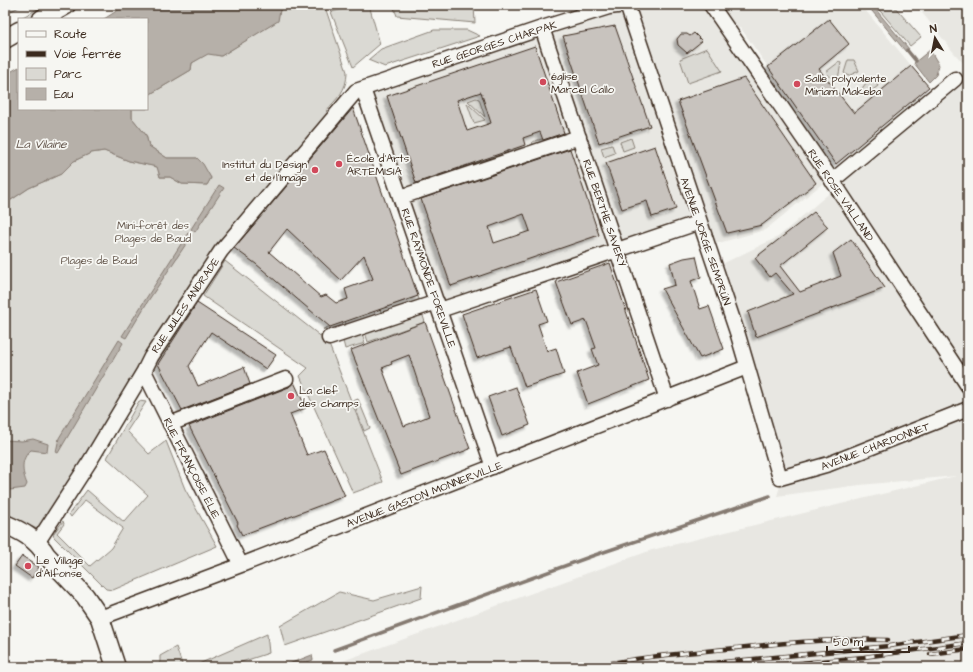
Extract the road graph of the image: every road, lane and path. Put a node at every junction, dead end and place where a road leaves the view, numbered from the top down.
1 (66, 5) edge
2 (626, 5) edge
3 (711, 5) edge
4 (44, 18) edge
5 (542, 28) junction
6 (18, 32) edge
7 (5, 39) edge
8 (955, 79) dead end
9 (363, 89) junction
10 (579, 137) junction
11 (832, 181) junction
12 (401, 197) junction
13 (700, 222) junction
14 (617, 249) junction
15 (439, 306) junction
16 (329, 338) dead end
17 (747, 368) junction
18 (144, 371) junction
19 (286, 379) dead end
20 (968, 386) edge
21 (667, 399) junction
22 (968, 409) edge
23 (170, 424) junction
24 (493, 467) junction
25 (780, 478) joint
26 (5, 524) edge
27 (5, 530) edge
28 (41, 549) junction
29 (242, 565) junction
30 (100, 618) junction
31 (116, 667) edge

1 - 4 main road
2 - 5 street, RUE GEORGES CHARPAK
2 - 13 street, AVENUE JORGE SEMPRÚN
3 - 11 street, RUE ROSE VALLAND
5 - 9 street, RUE GEORGES CHARPAK
5 - 10 street, RUE BERTHE SAVERY
6 - 7 main road
8 - 11 street
9 - 12 street, RUE RAYMONDE FOREVILLE
9 - 18 street, RUE JULES ANDRADE
10 - 12 street
10 - 14 street, RUE BERTHE SAVERY
11 - 20 street, RUE ROSE VALLAND
12 - 15 street, RUE RAYMONDE FOREVILLE
13 - 14 street
13 - 17 street, AVENUE JORGE SEMPRÚN
14 - 15 street
14 - 21 street, RUE BERTHE SAVERY
15 - 16 street
15 - 24 street, RUE RAYMONDE FOREVILLE
17 - 21 street, AVENUE GASTON MONNERVILLE
17 - 25 street, AVENUE JORGE SEMPRÚN
18 - 23 street, RUE FRANÇOISE ÉLIE
18 - 28 street, RUE JULES ANDRADE
19 - 23 street
21 - 24 street, AVENUE GASTON MONNERVILLE
22 - 25 street, AVENUE CHARDONNET
23 - 29 street, RUE FRANÇOISE ÉLIE
24 - 29 street, AVENUE GASTON MONNERVILLE
26 - 28 main road
27 - 28 main road
28 - 30 main road
29 - 30 street, AVENUE GASTON MONNERVILLE
30 - 31 main road

